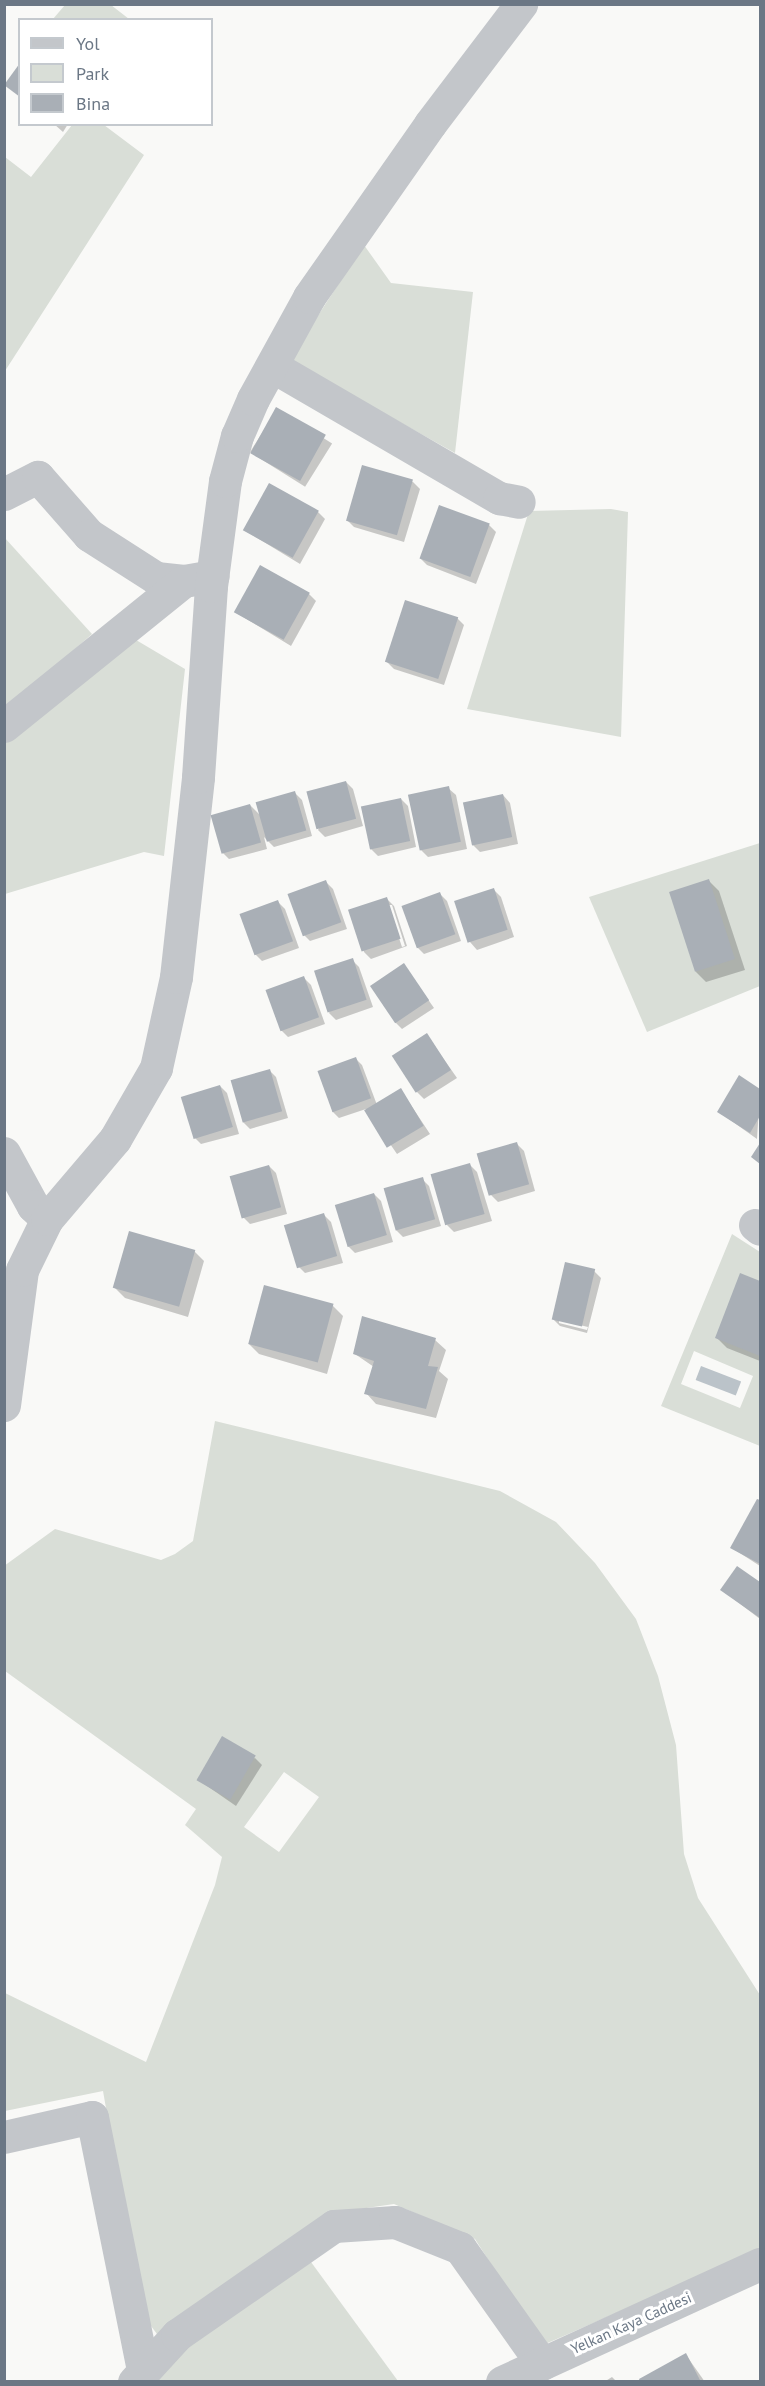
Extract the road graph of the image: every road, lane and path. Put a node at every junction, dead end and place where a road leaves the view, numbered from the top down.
1 (521, 4) edge
2 (272, 366) junction
3 (4, 494) edge
4 (519, 502) dead end
5 (198, 578) junction
6 (4, 726) edge
7 (4, 1153) edge
8 (47, 1219) junction
9 (4, 1405) edge
10 (4, 2137) edge
11 (760, 2264) edge
12 (542, 2364) junction
13 (138, 2375) edge
14 (502, 2382) edge

1 - 2 street
2 - 4 street
2 - 5 street
3 - 5 street
5 - 6 street
5 - 8 street
7 - 8 street
8 - 9 street
10 - 13 street
11 - 12 street, Yelkan Kaya Caddesi
12 - 13 street
12 - 14 street, Yelkan Kaya Caddesi

